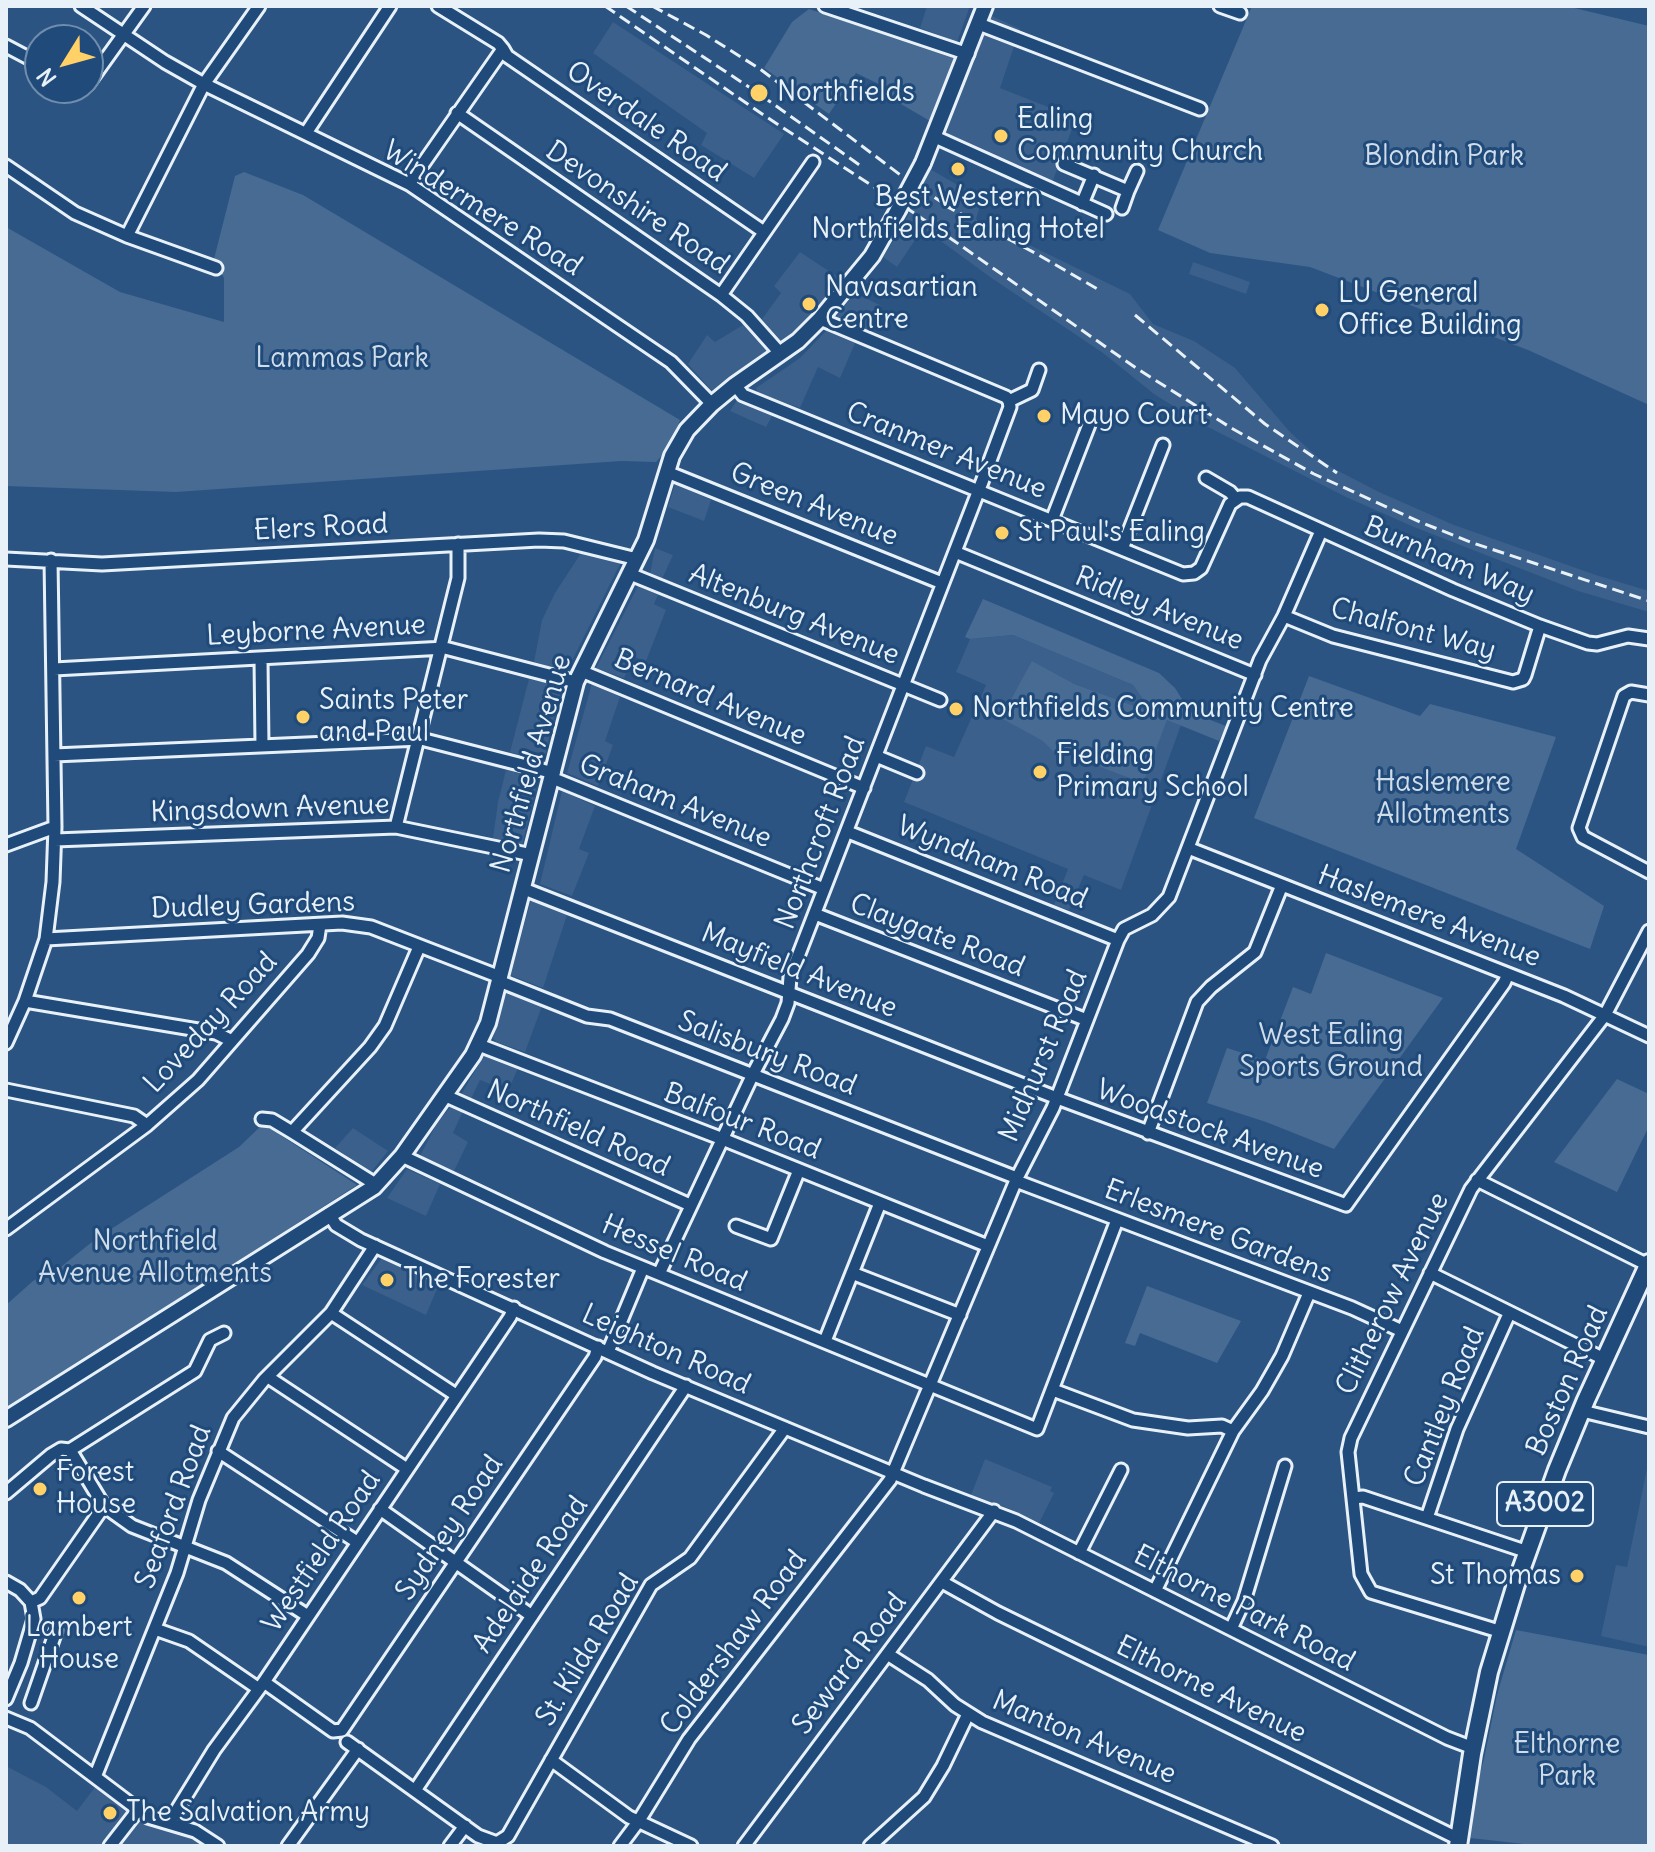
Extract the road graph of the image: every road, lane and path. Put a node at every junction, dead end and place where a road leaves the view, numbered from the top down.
1 (81, 6) edge
2 (144, 6) edge
3 (259, 6) edge
4 (390, 6) edge
5 (438, 6) edge
6 (825, 6) edge
7 (985, 6) edge
8 (1220, 6) edge
9 (1240, 13) dead end
10 (979, 24) junction
11 (123, 35) junction
12 (6, 46) edge
13 (501, 46) junction
14 (968, 54) junction
15 (24, 56) edge
16 (104, 63) edge
17 (204, 84) junction
18 (1200, 109) dead end
19 (457, 113) junction
20 (306, 133) junction
21 (935, 137) junction
22 (813, 162) dead end
23 (1064, 164) dead end
24 (6, 166) edge
25 (1137, 171) dead end
26 (1094, 175) junction
27 (409, 184) junction
28 (1128, 191) junction
29 (1082, 204) junction
30 (1122, 208) dead end
31 (1106, 214) dead end
32 (764, 232) junction
33 (127, 236) junction
34 (216, 268) dead end
35 (721, 295) junction
36 (820, 319) junction
37 (780, 353) junction
38 (1039, 370) dead end
39 (735, 385) junction
40 (1009, 401) junction
41 (712, 404) junction
42 (1092, 417) dead end
43 (1163, 445) dead end
44 (667, 472) junction
45 (1206, 478) dead end
46 (979, 491) junction
47 (1236, 499) junction
48 (1052, 520) junction
49 (1321, 531) junction
50 (458, 544) junction
51 (1122, 549) junction
52 (955, 552) junction
53 (6, 559) edge
54 (637, 559) junction
55 (51, 560) junction
56 (630, 574) junction
57 (942, 583) junction
58 (1284, 616) junction
59 (1540, 626) junction
60 (1649, 639) edge
61 (440, 649) junction
62 (261, 659) junction
63 (54, 669) junction
64 (1255, 675) junction
65 (579, 676) junction
66 (904, 685) junction
67 (1649, 695) edge
68 (940, 700) dead end
69 (417, 739) junction
70 (262, 746) junction
71 (54, 755) junction
72 (876, 756) junction
73 (917, 773) dead end
74 (553, 775) junction
75 (864, 788) junction
76 (55, 827) junction
77 (396, 827) junction
78 (848, 832) junction
79 (55, 840) junction
80 (6, 845) edge
81 (1188, 848) junction
82 (532, 855) junction
83 (1649, 872) edge
84 (1282, 885) junction
85 (524, 889) junction
86 (824, 889) junction
87 (815, 914) junction
88 (320, 925) junction
89 (1649, 931) edge
90 (46, 939) junction
91 (1118, 940) junction
92 (419, 947) junction
93 (1508, 974) junction
94 (499, 979) junction
95 (788, 993) junction
96 (25, 1001) junction
97 (1605, 1015) junction
98 (1087, 1020) junction
99 (1649, 1036) edge
100 (232, 1041) junction
101 (6, 1043) edge
102 (479, 1045) junction
103 (753, 1074) junction
104 (6, 1090) edge
105 (446, 1096) junction
106 (1057, 1098) junction
107 (262, 1119) dead end
108 (147, 1125) junction
109 (292, 1132) junction
110 (1148, 1133) junction
111 (723, 1139) junction
112 (402, 1156) junction
113 (799, 1170) junction
114 (1016, 1180) junction
115 (1477, 1180) junction
116 (374, 1187) junction
117 (880, 1203) junction
118 (690, 1205) junction
119 (329, 1214) junction
120 (1117, 1220) junction
121 (736, 1226) dead end
122 (6, 1229) edge
123 (375, 1246) junction
124 (988, 1246) junction
125 (1649, 1264) edge
126 (643, 1268) junction
127 (852, 1273) junction
128 (1430, 1273) junction
129 (659, 1274) junction
130 (1309, 1293) junction
131 (514, 1308) junction
132 (331, 1313) junction
133 (1509, 1314) junction
134 (960, 1315) junction
135 (1402, 1331) junction
136 (224, 1333) dead end
137 (825, 1341) junction
138 (603, 1350) junction
139 (1604, 1359) junction
140 (268, 1377) junction
141 (932, 1385) junction
142 (686, 1386) junction
143 (1053, 1390) junction
144 (456, 1395) junction
145 (1582, 1411) junction
146 (6, 1419) edge
147 (1649, 1427) edge
148 (785, 1428) junction
149 (1233, 1431) junction
150 (70, 1450) junction
151 (218, 1451) junction
152 (1285, 1466) dead end
153 (407, 1469) junction
154 (1121, 1470) dead end
155 (893, 1473) junction
156 (6, 1493) edge
157 (1353, 1498) junction
158 (104, 1506) junction
159 (380, 1509) junction
160 (994, 1511) junction
161 (1427, 1518) junction
162 (357, 1542) junction
163 (185, 1546) junction
164 (1528, 1552) junction
165 (1079, 1553) junction
166 (456, 1563) junction
167 (6, 1582) edge
168 (942, 1582) junction
169 (1155, 1591) junction
170 (31, 1602) junction
171 (308, 1616) junction
172 (532, 1616) junction
173 (155, 1629) junction
174 (1231, 1629) junction
175 (56, 1631) dead end
176 (1502, 1632) junction
177 (889, 1655) junction
178 (21, 1663) junction
179 (41, 1670) junction
180 (262, 1685) junction
181 (6, 1699) edge
182 (31, 1703) dead end
183 (968, 1714) junction
184 (6, 1718) edge
185 (347, 1742) dead end
186 (1473, 1748) junction
187 (358, 1749) junction
188 (551, 1760) junction
189 (95, 1777) junction
190 (416, 1789) junction
191 (138, 1810) junction
192 (638, 1822) junction
193 (169, 1823) junction
194 (465, 1826) junction
195 (1458, 1843) edge
196 (110, 1846) edge
197 (218, 1846) edge
198 (288, 1846) edge
199 (450, 1846) edge
200 (620, 1846) edge
201 (691, 1846) edge
202 (744, 1846) edge
203 (870, 1846) edge
204 (1272, 1846) edge

1 - 11 street, Windermere Road
2 - 11 street
3 - 17 street
4 - 20 street
5 - 13 street, Overdale Road
6 - 14 street
7 - 10 main road, Northfield Avenue
8 - 9 street
10 - 14 main road, Northfield Avenue
10 - 18 street
11 - 16 street
11 - 17 street, Windermere Road
12 - 15 street
13 - 19 street
13 - 32 street, Overdale Road
14 - 21 main road, Northfield Avenue
17 - 20 street, Windermere Road
17 - 33 street
19 - 27 street
19 - 35 street, Devonshire Road
20 - 27 street, Windermere Road
21 - 29 street
21 - 36 main road, Northfield Avenue, bridge
22 - 32 street
23 - 26 street
24 - 33 street
25 - 28 street
26 - 28 street
26 - 29 street
27 - 41 street, Windermere Road
28 - 30 street
29 - 31 street
32 - 35 street
33 - 34 street
35 - 37 street, Devonshire Road
36 - 37 main road, Northfield Avenue
36 - 40 street
37 - 39 main road, Northfield Avenue
38 - 40 street
39 - 41 main road, Northfield Avenue
39 - 46 street, Cranmer Avenue
40 - 46 street, Northcroft Road
41 - 44 main road, Northfield Avenue
42 - 48 street
43 - 51 street
44 - 54 main road, Northfield Avenue
44 - 57 street, Green Avenue
45 - 47 street, Burnham Way
46 - 48 street, Cranmer Avenue
46 - 52 street, Northcroft Road
47 - 49 street, Burnham Way
47 - 51 street, Cranmer Avenue
48 - 51 street, Cranmer Avenue
49 - 58 street
49 - 59 street, Burnham Way
50 - 54 street, Elers Road
50 - 55 street, Elers Road
50 - 61 street
52 - 57 street, Northcroft Road
52 - 64 street, Ridley Avenue
53 - 55 street, Elers Road
54 - 56 main road, Northfield Avenue
55 - 63 street
56 - 65 main road, Northfield Avenue
56 - 66 street, Altenburg Avenue
57 - 66 street, Northcroft Road
58 - 59 street, Chalfont Way
58 - 64 street
59 - 60 street, Burnham Way
61 - 62 street, Leyborne Avenue
61 - 65 street, Leyborne Avenue
61 - 69 street
62 - 63 street, Leyborne Avenue
62 - 70 street
63 - 71 street
64 - 81 street
65 - 74 main road, Northfield Avenue
65 - 75 street, Bernard Avenue
66 - 68 street, Altenburg Avenue
66 - 72 street, Northcroft Road
67 - 83 street
69 - 70 street, Graham Avenue
69 - 74 street, Graham Avenue
69 - 77 street
70 - 71 street, Graham Avenue
71 - 76 street
72 - 73 street
72 - 75 street, Northcroft Road
74 - 82 main road, Northfield Avenue
74 - 86 street, Graham Avenue
75 - 78 street, Northcroft Road
76 - 79 street
76 - 80 street
77 - 79 street, Kingsdown Avenue
77 - 82 street, Kingsdown Avenue
78 - 86 street, Northcroft Road
78 - 91 street, Wyndham Road
79 - 90 street
81 - 84 street, Haslemere Avenue
81 - 91 street
82 - 85 main road, Northfield Avenue
84 - 93 street, Haslemere Avenue
84 - 110 street
85 - 94 main road, Northfield Avenue
85 - 95 street, Mayfield Avenue
86 - 87 street, Northcroft Road
87 - 95 street, Northcroft Road
87 - 98 street, Claygate Road
88 - 90 street, Dudley Gardens
88 - 92 street, Dudley Gardens
88 - 100 street, Loveday Road
89 - 97 street, Clitherow Avenue
90 - 96 street
91 - 98 street, Midhurst Road
92 - 94 street, Dudley Gardens
92 - 109 street
93 - 97 street, Haslemere Avenue
93 - 110 street, Woodstock Avenue
94 - 102 main road, Northfield Avenue
94 - 103 street, Salisbury Road
95 - 103 street, Northcroft Road
95 - 106 street, Mayfield Avenue
96 - 100 street
96 - 101 street
97 - 99 street, Haslemere Avenue
97 - 115 street, Clitherow Avenue
98 - 106 street, Midhurst Road
100 - 108 street, Loveday Road
102 - 105 main road, Northfield Avenue
102 - 111 street, Balfour Road
103 - 111 street, Northcroft Road
103 - 114 street, Salisbury Road
104 - 108 street
105 - 112 main road, Northfield Avenue
105 - 118 street, Northfield Road
106 - 110 street, Woodstock Avenue
106 - 114 street, Midhurst Road
107 - 109 street
108 - 122 street, Loveday Road
109 - 116 street
111 - 113 street, Balfour Road
111 - 118 street, Northcroft Road
112 - 116 main road, Northfield Avenue
112 - 126 street, Hessel Road
113 - 117 street, Balfour Road
113 - 121 street
114 - 120 street, Erlesmere Gardens
114 - 124 street, Midhurst Road
115 - 125 street
115 - 128 street, Clitherow Avenue
116 - 119 main road, Northfield Avenue
117 - 124 street, Balfour Road
117 - 127 street
118 - 129 street, Northcroft Road
119 - 123 street, Leighton Road
119 - 146 main road, Northfield Avenue
120 - 130 street, Erlesmere Gardens
120 - 143 street
123 - 131 street, Leighton Road
123 - 132 street, Seaford Road
124 - 134 street, Midhurst Road
125 - 139 main road, Boston Road / A3002
126 - 129 street, Hessel Road
126 - 138 street, Sydney Road
127 - 134 street
127 - 137 street
128 - 133 street
128 - 135 street, Clitherow Avenue
129 - 137 street, Hessel Road
130 - 135 street, Erlesmere Gardens
130 - 149 street
131 - 138 street, Leighton Road
131 - 144 street, Westfield Road
132 - 140 street, Seaford Road
132 - 144 street
133 - 139 street
133 - 161 street, Cantley Road
134 - 141 street, Midhurst Road
135 - 157 street, Clitherow Avenue
136 - 150 street
137 - 141 street, Hessel Road
138 - 142 street, Leighton Road
138 - 166 street, Sydney Road
139 - 145 main road, Boston Road / A3002
140 - 151 street, Seaford Road
140 - 153 street
141 - 143 street, Hessel Road
141 - 155 street, Midhurst Road
142 - 148 street, Leighton Road
142 - 172 street, Adelaide Road
143 - 149 street
144 - 153 street, Westfield Road
145 - 147 street
145 - 164 main road, Boston Road / A3002
148 - 155 street, Leighton Road
148 - 188 street, St. Kilda Road
149 - 169 street
150 - 156 street
150 - 158 street
151 - 162 street
151 - 163 street, Seaford Road
152 - 174 street
153 - 159 street, Westfield Road
154 - 165 street
155 - 160 street, Leighton Road
155 - 192 street, Coldershaw Road
157 - 161 street
157 - 176 street, Clitherow Avenue
158 - 163 street
158 - 170 street
159 - 162 street, Westfield Road
159 - 166 street
160 - 165 street, Elthorne Park Road
160 - 168 street, Seward Road
161 - 164 street
162 - 171 street, Westfield Road
163 - 171 street
163 - 173 street, Seaford Road
164 - 176 main road, Boston Road / A3002
165 - 169 street, Elthorne Park Road
166 - 172 street
166 - 180 street, Sydney Road
167 - 170 street
168 - 177 street, Seward Road
168 - 195 street, Elthorne Avenue
169 - 174 street, Elthorne Park Road
170 - 178 street
171 - 180 street, Westfield Road
172 - 190 street, Adelaide Road
173 - 180 street
173 - 189 street, Seaford Road
174 - 186 street, Elthorne Park Road
175 - 179 street
176 - 186 main road, Boston Road / A3002
177 - 183 street, Manton Avenue
177 - 202 street, Seward Road
178 - 179 street
178 - 181 street
179 - 182 street
180 - 193 street, Westfield Road
183 - 203 street
183 - 204 street, Manton Avenue
184 - 189 street
185 - 187 street
186 - 195 main road, Boston Road / A3002
187 - 190 street
187 - 198 street
188 - 192 street
188 - 194 street, St. Kilda Road
189 - 191 street
190 - 194 street
191 - 193 street
191 - 196 street
192 - 200 street, Coldershaw Road
192 - 201 street
193 - 197 street
194 - 199 street

